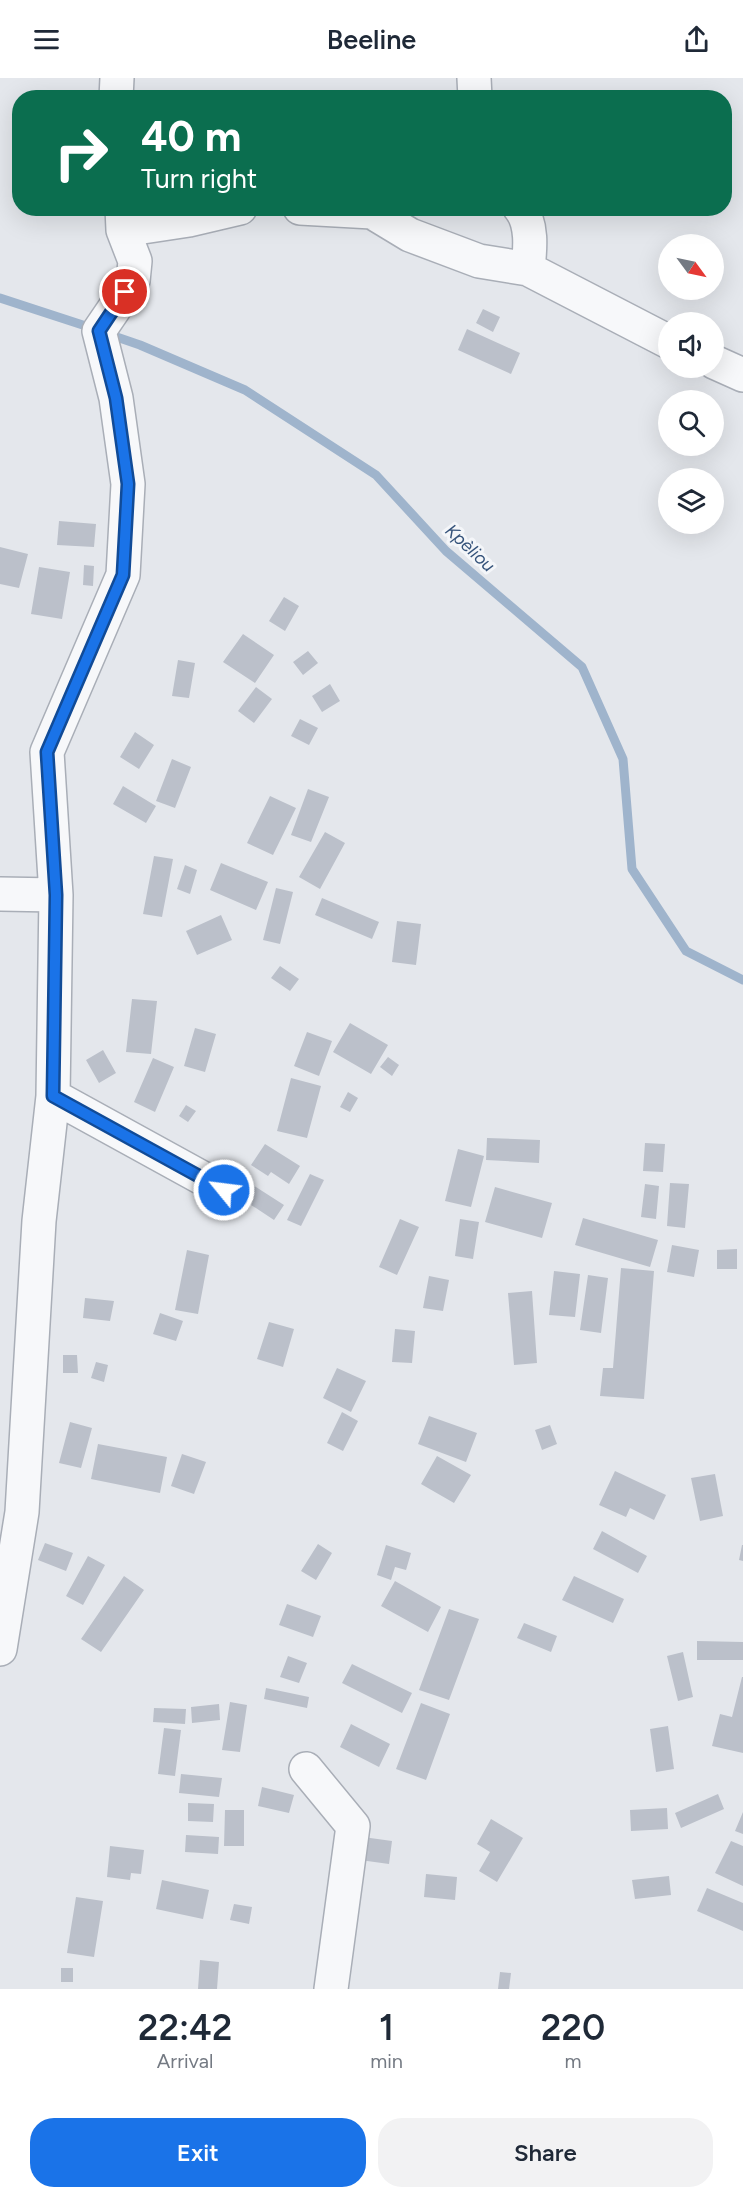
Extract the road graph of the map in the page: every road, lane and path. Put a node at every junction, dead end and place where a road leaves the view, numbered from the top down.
1 (206, 216) edge
2 (379, 216) edge
3 (525, 216) edge
4 (122, 219) edge
5 (528, 269) junction
6 (658, 336) edge
7 (724, 366) edge
8 (743, 375) edge
9 (0, 894) edge
10 (56, 895) junction
11 (53, 1096) junction
12 (224, 1190) dead end
13 (0, 1649) edge
14 (306, 1769) dead end
15 (331, 1989) edge

1 - 4 street
2 - 5 street
3 - 5 street
4 - 10 street
5 - 6 street
7 - 8 street
9 - 10 street
10 - 11 street
11 - 12 street
11 - 13 street
14 - 15 street

